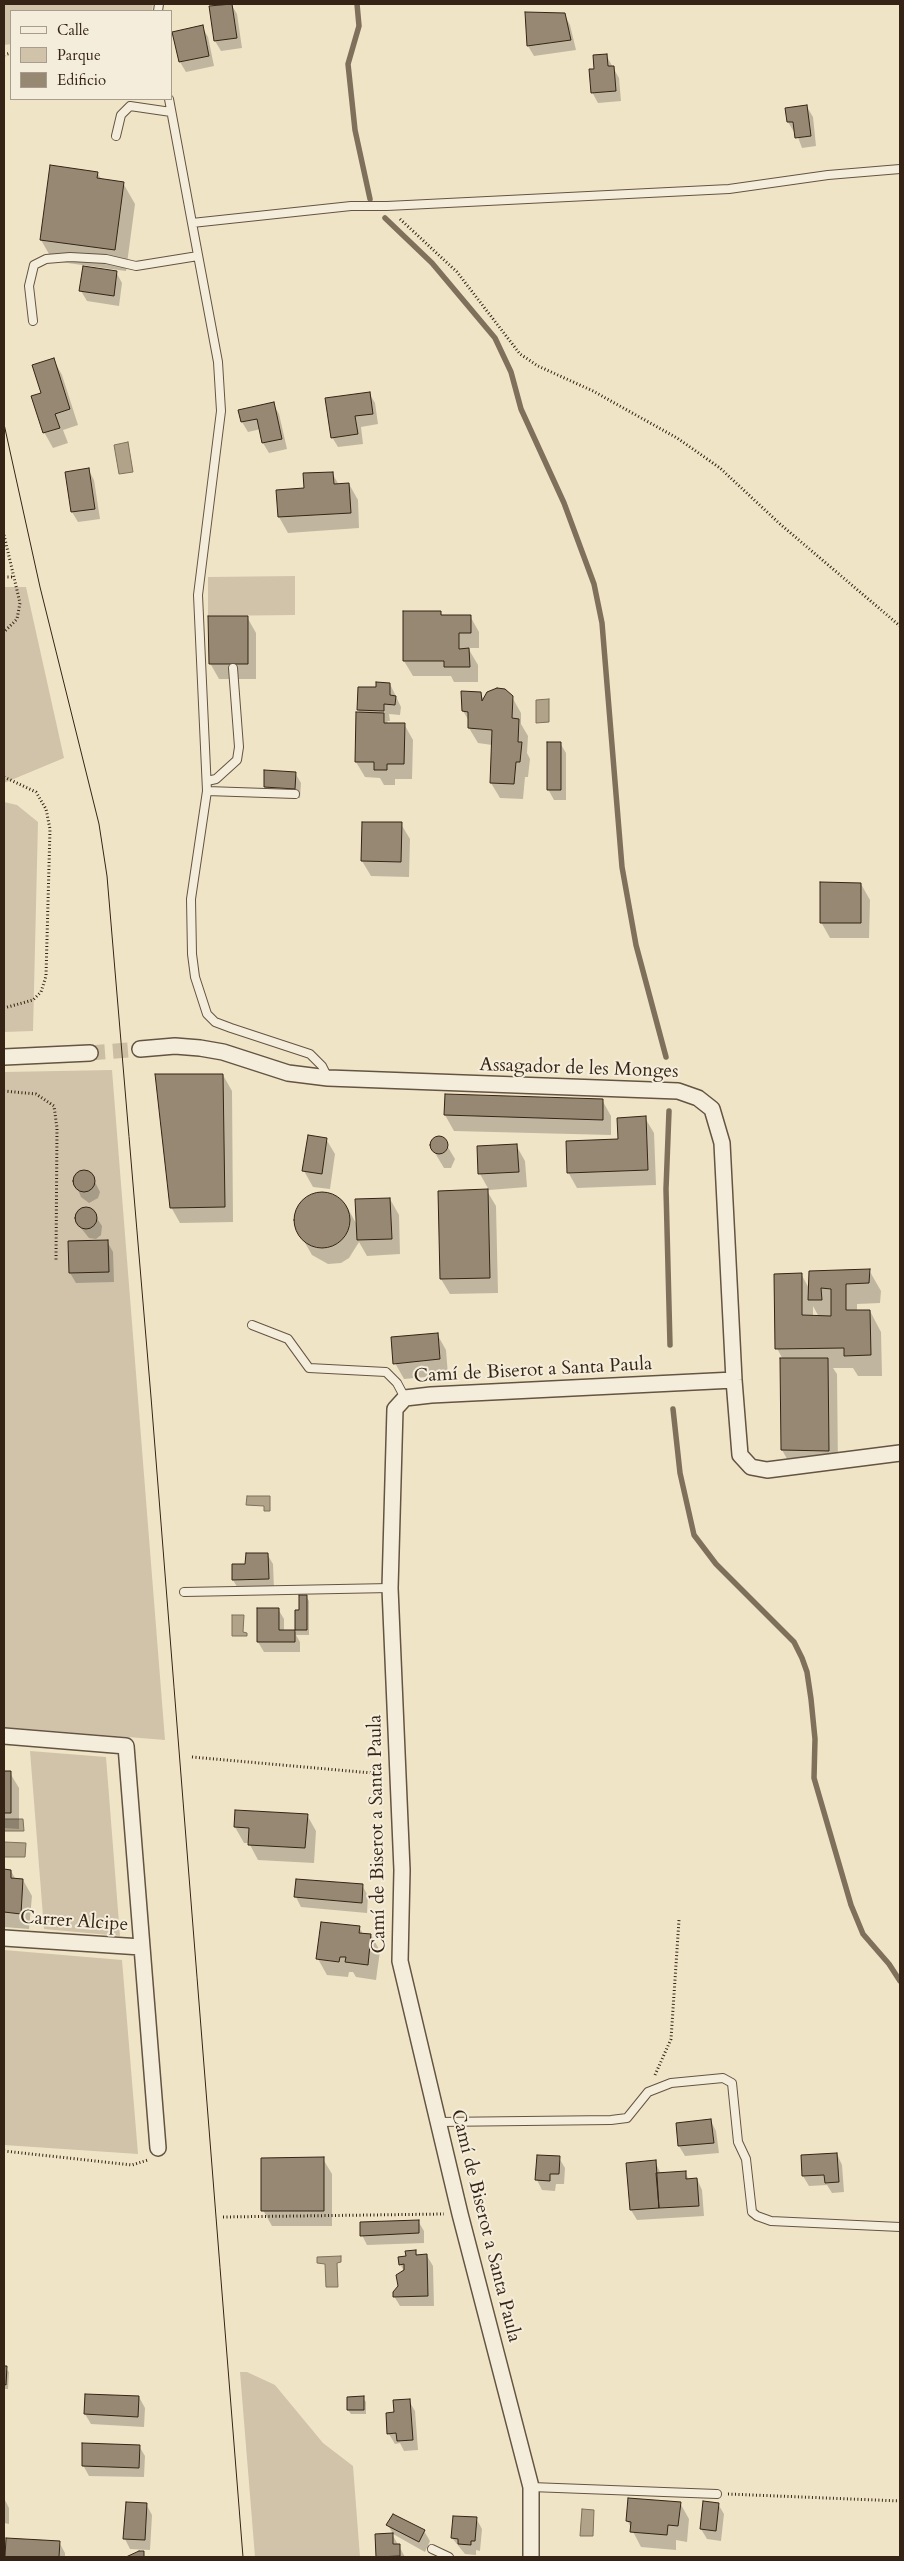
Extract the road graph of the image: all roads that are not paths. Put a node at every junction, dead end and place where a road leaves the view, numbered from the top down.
1 (169, 100) edge
2 (171, 112) junction
3 (116, 136) dead end
4 (900, 170) edge
5 (192, 223) junction
6 (198, 256) junction
7 (33, 320) dead end
8 (233, 668) dead end
9 (206, 781) junction
10 (207, 792) junction
11 (295, 794) dead end
12 (140, 1049) tunnel mouth
13 (90, 1053) tunnel mouth
14 (4, 1057) edge
15 (328, 1078) junction
16 (252, 1325) dead end
17 (734, 1380) junction
18 (405, 1398) junction
19 (900, 1453) edge
20 (390, 1588) junction
21 (184, 1592) dead end
22 (4, 1736) edge
23 (4, 1938) edge
24 (141, 1947) junction
25 (438, 2122) junction
26 (158, 2148) road end
27 (900, 2227) edge
28 (531, 2487) junction
29 (717, 2494) road end
30 (432, 2549) dead end
31 (449, 2557) edge
32 (531, 2557) edge

1 - 2 lane
2 - 3 lane
2 - 5 lane
4 - 5 lane
5 - 6 lane
6 - 7 lane
6 - 9 lane
8 - 9 lane
9 - 10 lane
10 - 11 lane
10 - 15 lane
12 - 15 street, Assagador de les Monges
13 - 14 street
15 - 17 street, Assagador de les Monges
16 - 18 lane
17 - 18 street, Camí de Biserot a Santa Paula
17 - 19 street, Assagador de les Monges
18 - 20 street, Camí de Biserot a Santa Paula
20 - 21 lane
20 - 25 street, Camí de Biserot a Santa Paula
22 - 24 street
23 - 24 street, Carrer Alcipe
24 - 26 street
25 - 27 lane
25 - 28 street, Camí de Biserot a Santa Paula
28 - 29 lane
28 - 32 street, Camí de Biserot a Santa Paula
30 - 31 lane

